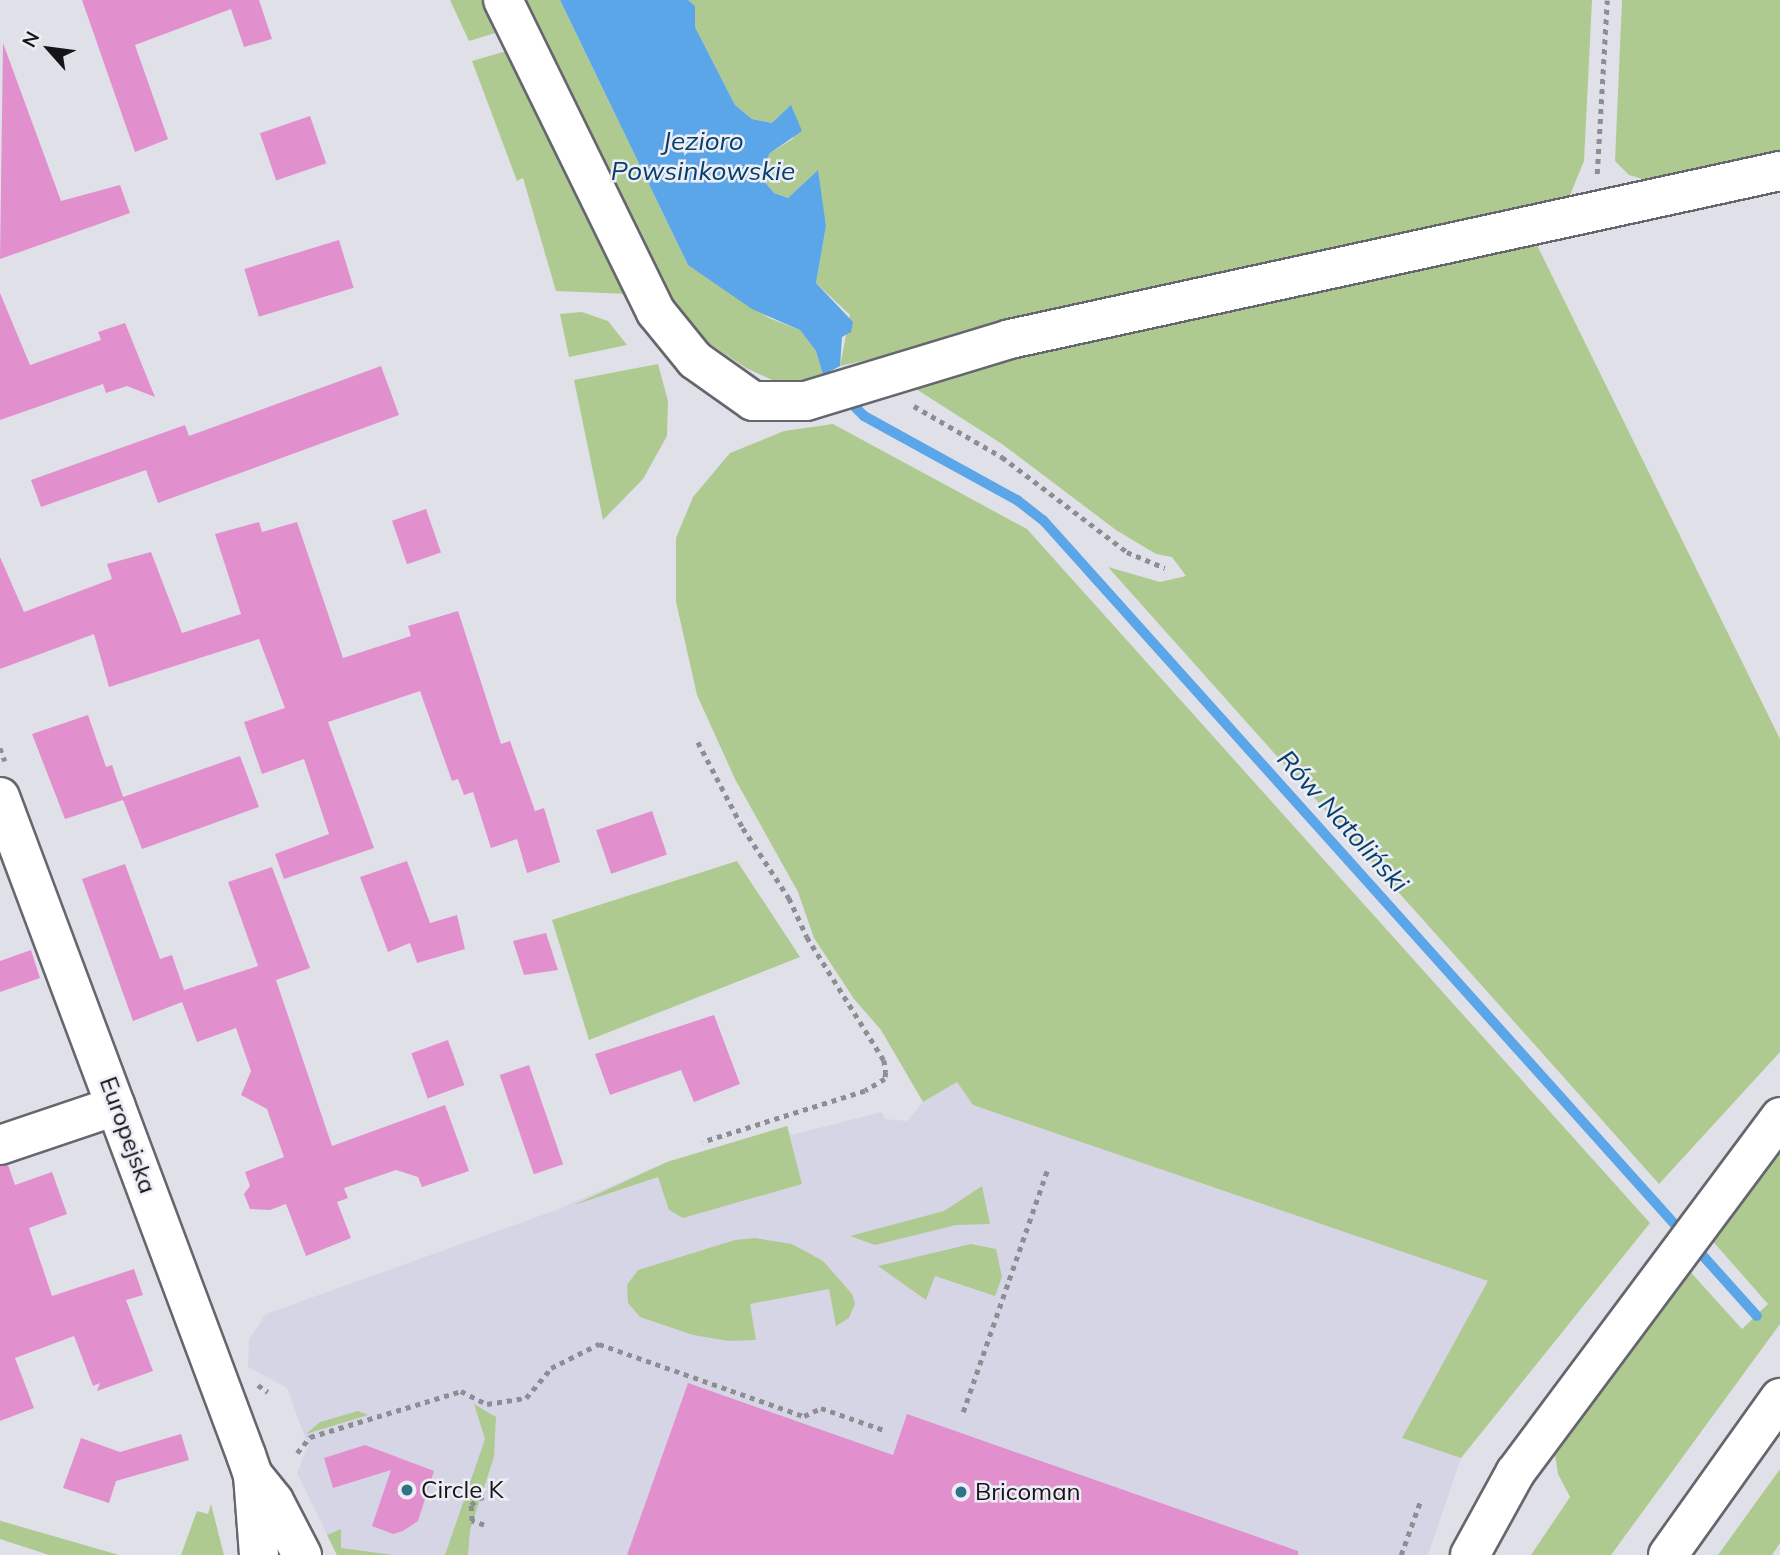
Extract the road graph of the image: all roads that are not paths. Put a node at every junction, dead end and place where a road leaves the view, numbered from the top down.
1 (503, 0) edge
2 (1780, 171) edge
3 (0, 797) edge
4 (14, 873) edge
5 (116, 1106) junction
6 (1780, 1117) edge
7 (0, 1145) edge
8 (1780, 1398) edge
9 (253, 1475) junction
10 (259, 1555) edge
11 (302, 1555) edge
12 (1470, 1555) edge
13 (1668, 1555) edge

1 - 2 main road
3 - 4 main road, Europejska
4 - 5 main road, Europejska
5 - 7 main road
5 - 9 main road, Europejska
6 - 12 main road
8 - 13 main road
9 - 10 main road, Europejska
9 - 11 main road, Europejska

